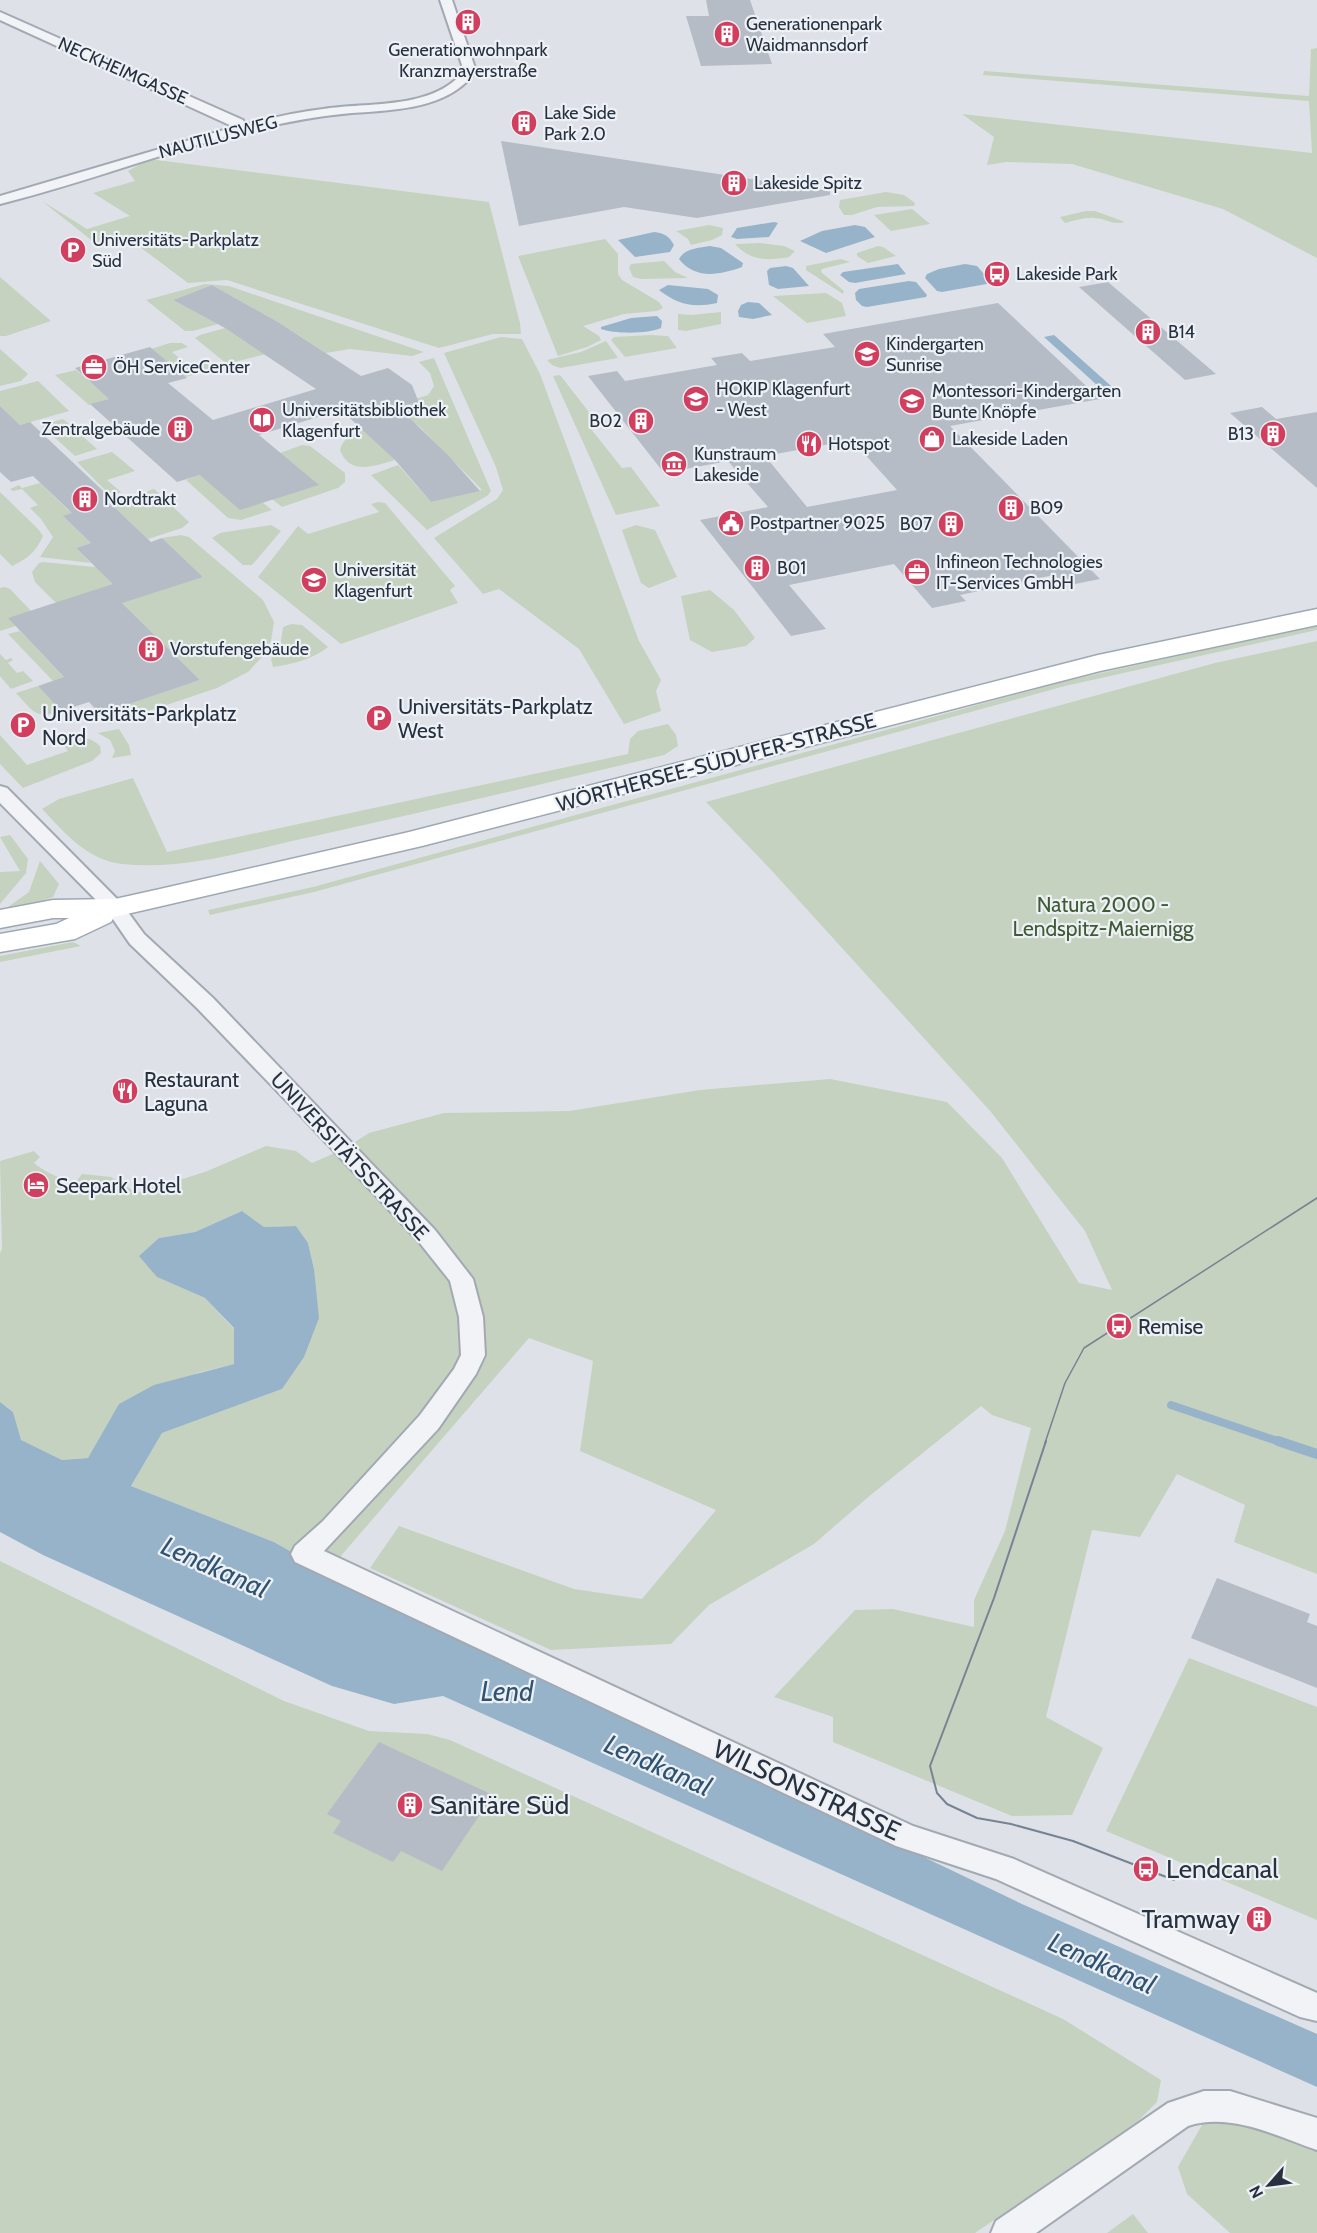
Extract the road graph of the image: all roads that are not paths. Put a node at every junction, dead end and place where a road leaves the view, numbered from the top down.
1 (447, 0) edge
2 (0, 16) edge
3 (242, 129) junction
4 (0, 200) edge
5 (1317, 617) edge
6 (0, 792) edge
7 (115, 908) junction
8 (0, 919) edge
9 (0, 943) edge
10 (304, 1554) joint
11 (1317, 2007) edge
12 (1317, 2134) edge
13 (1008, 2233) edge

1 - 3 street, NAUTILUSWEG
2 - 3 street, NECKHEIMGASSE
3 - 4 street, NAUTILUSWEG
5 - 7 main road, WÖRTHERSEE-SÜDUFER-STRASSE
6 - 7 street, UNIVERSITÄTSSTRASSE
7 - 8 main road, WÖRTHERSEE-SÜDUFER-STRASSE
7 - 9 main road, WÖRTHERSEE-SÜDUFER-STRASSE
7 - 10 street, UNIVERSITÄTSSTRASSE
10 - 11 street, WILSONSTRASSE
12 - 13 street

